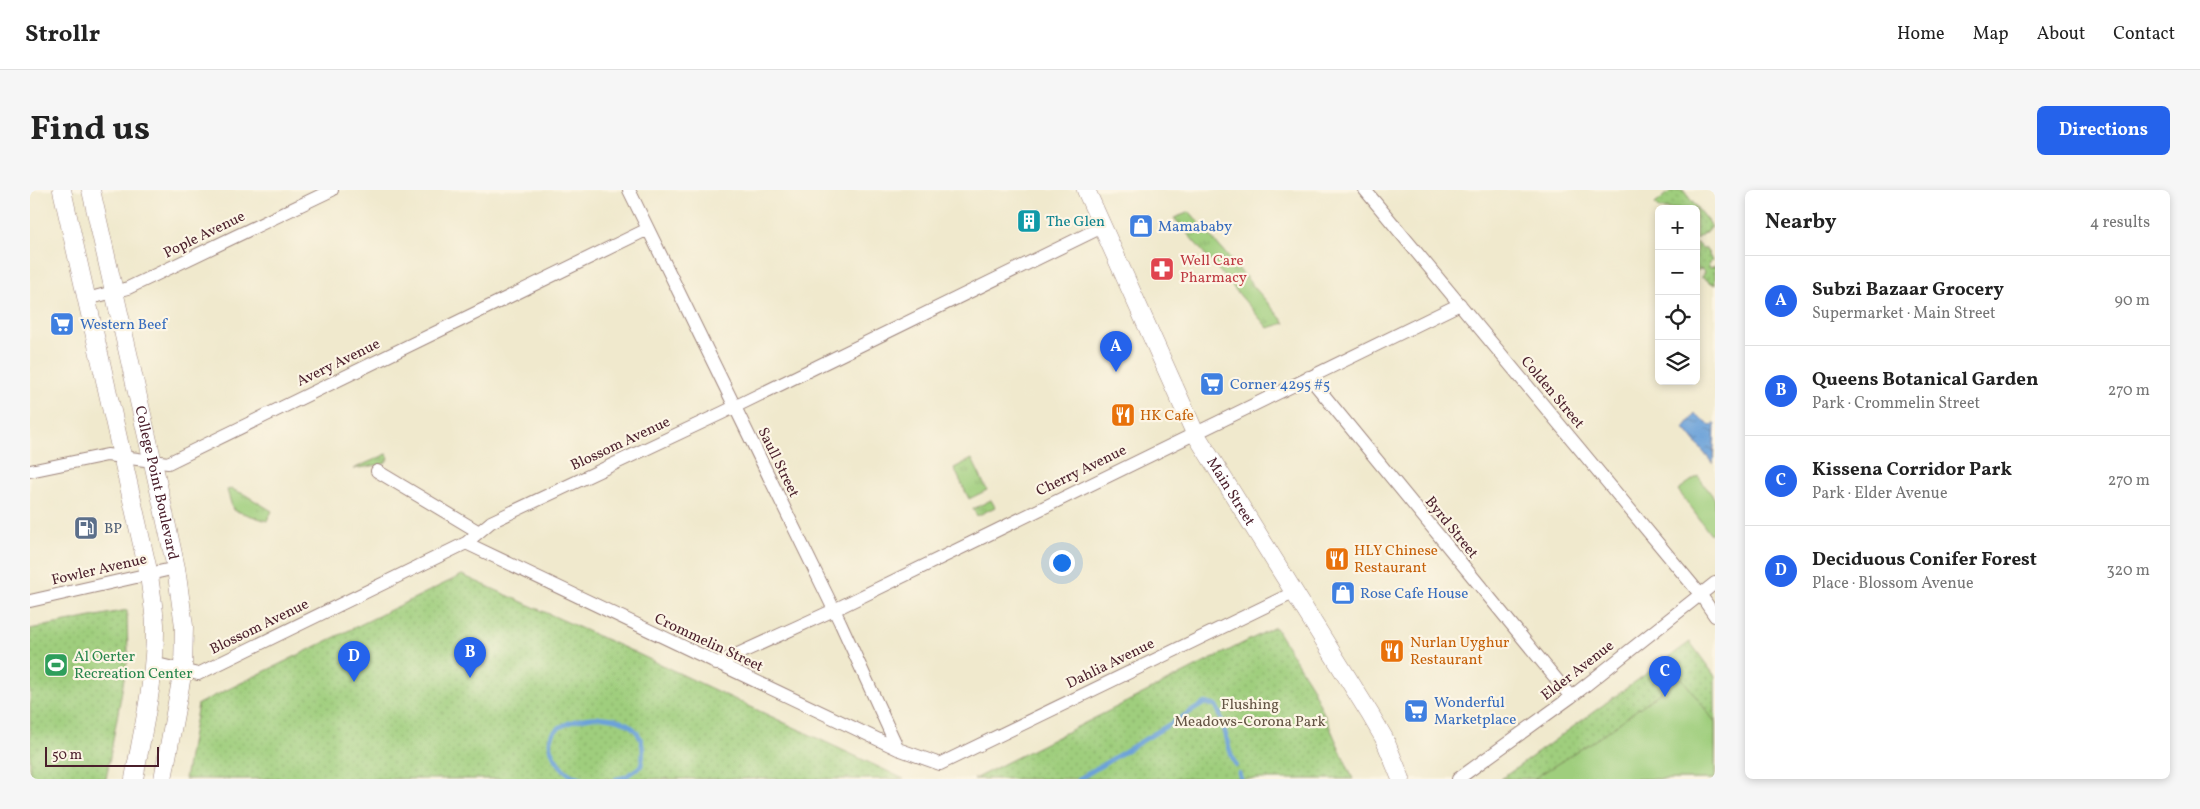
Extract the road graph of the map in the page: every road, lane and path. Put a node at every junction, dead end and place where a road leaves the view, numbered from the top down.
1 (62, 190) edge
2 (91, 190) edge
3 (332, 190) edge
4 (629, 190) edge
5 (1086, 190) edge
6 (1365, 190) edge
7 (1102, 226) junction
8 (648, 229) junction
9 (115, 292) junction
10 (87, 299) junction
11 (1460, 304) junction
12 (1309, 377) junction
13 (734, 407) junction
14 (1195, 433) junction
15 (123, 457) junction
16 (152, 461) junction
17 (30, 471) edge
18 (377, 471) dead end
19 (480, 532) junction
20 (466, 543) junction
21 (176, 568) junction
22 (149, 574) junction
23 (1715, 583) edge
24 (1295, 592) junction
25 (1700, 594) junction
26 (30, 601) edge
27 (834, 610) junction
28 (1715, 616) edge
29 (153, 663) junction
30 (716, 664) junction
31 (183, 670) junction
32 (1571, 697) junction
33 (898, 749) junction
34 (940, 764) joint
35 (134, 779) edge
36 (163, 779) edge
37 (1401, 779) edge
38 (1458, 779) edge

1 - 10 main road, College Point Boulevard
2 - 9 main road, College Point Boulevard
3 - 9 street, Pople Avenue
4 - 8 street, Saull Street
5 - 7 main road, Main Street
6 - 11 street, Colden Street
7 - 13 street, Blossom Avenue
7 - 14 main road, Main Street
8 - 13 street, Saull Street
8 - 16 street, Avery Avenue
9 - 10 street, Pople Avenue
9 - 16 main road, College Point Boulevard
10 - 15 main road, College Point Boulevard
11 - 12 street, Cherry Avenue
11 - 25 street, Colden Street
12 - 14 street, Cherry Avenue
12 - 32 street, Byrd Street
13 - 19 street, Blossom Avenue
13 - 27 street, Saull Street
14 - 24 main road, Main Street
14 - 27 street, Cherry Avenue
15 - 16 street, Avery Avenue
15 - 17 street, Avery Avenue
15 - 22 main road, College Point Boulevard
16 - 21 main road, College Point Boulevard
18 - 19 street
19 - 20 street, Blossom Avenue
20 - 30 street, Crommelin Street
20 - 31 street, Blossom Avenue
21 - 22 street, Fowler Avenue
21 - 31 main road, College Point Boulevard
22 - 26 street, Fowler Avenue
22 - 29 main road, College Point Boulevard
23 - 25 street, Elder Avenue
24 - 34 street, Dahlia Avenue
24 - 37 main road, Main Street
25 - 28 street, Colden Street
25 - 32 street, Elder Avenue
27 - 30 street, Cherry Avenue
27 - 33 street, Saull Street
29 - 31 street, Blossom Avenue
29 - 35 main road, College Point Boulevard
30 - 33 street, Crommelin Street
31 - 36 main road, College Point Boulevard
32 - 38 street, Elder Avenue
33 - 34 street, Crommelin Street

